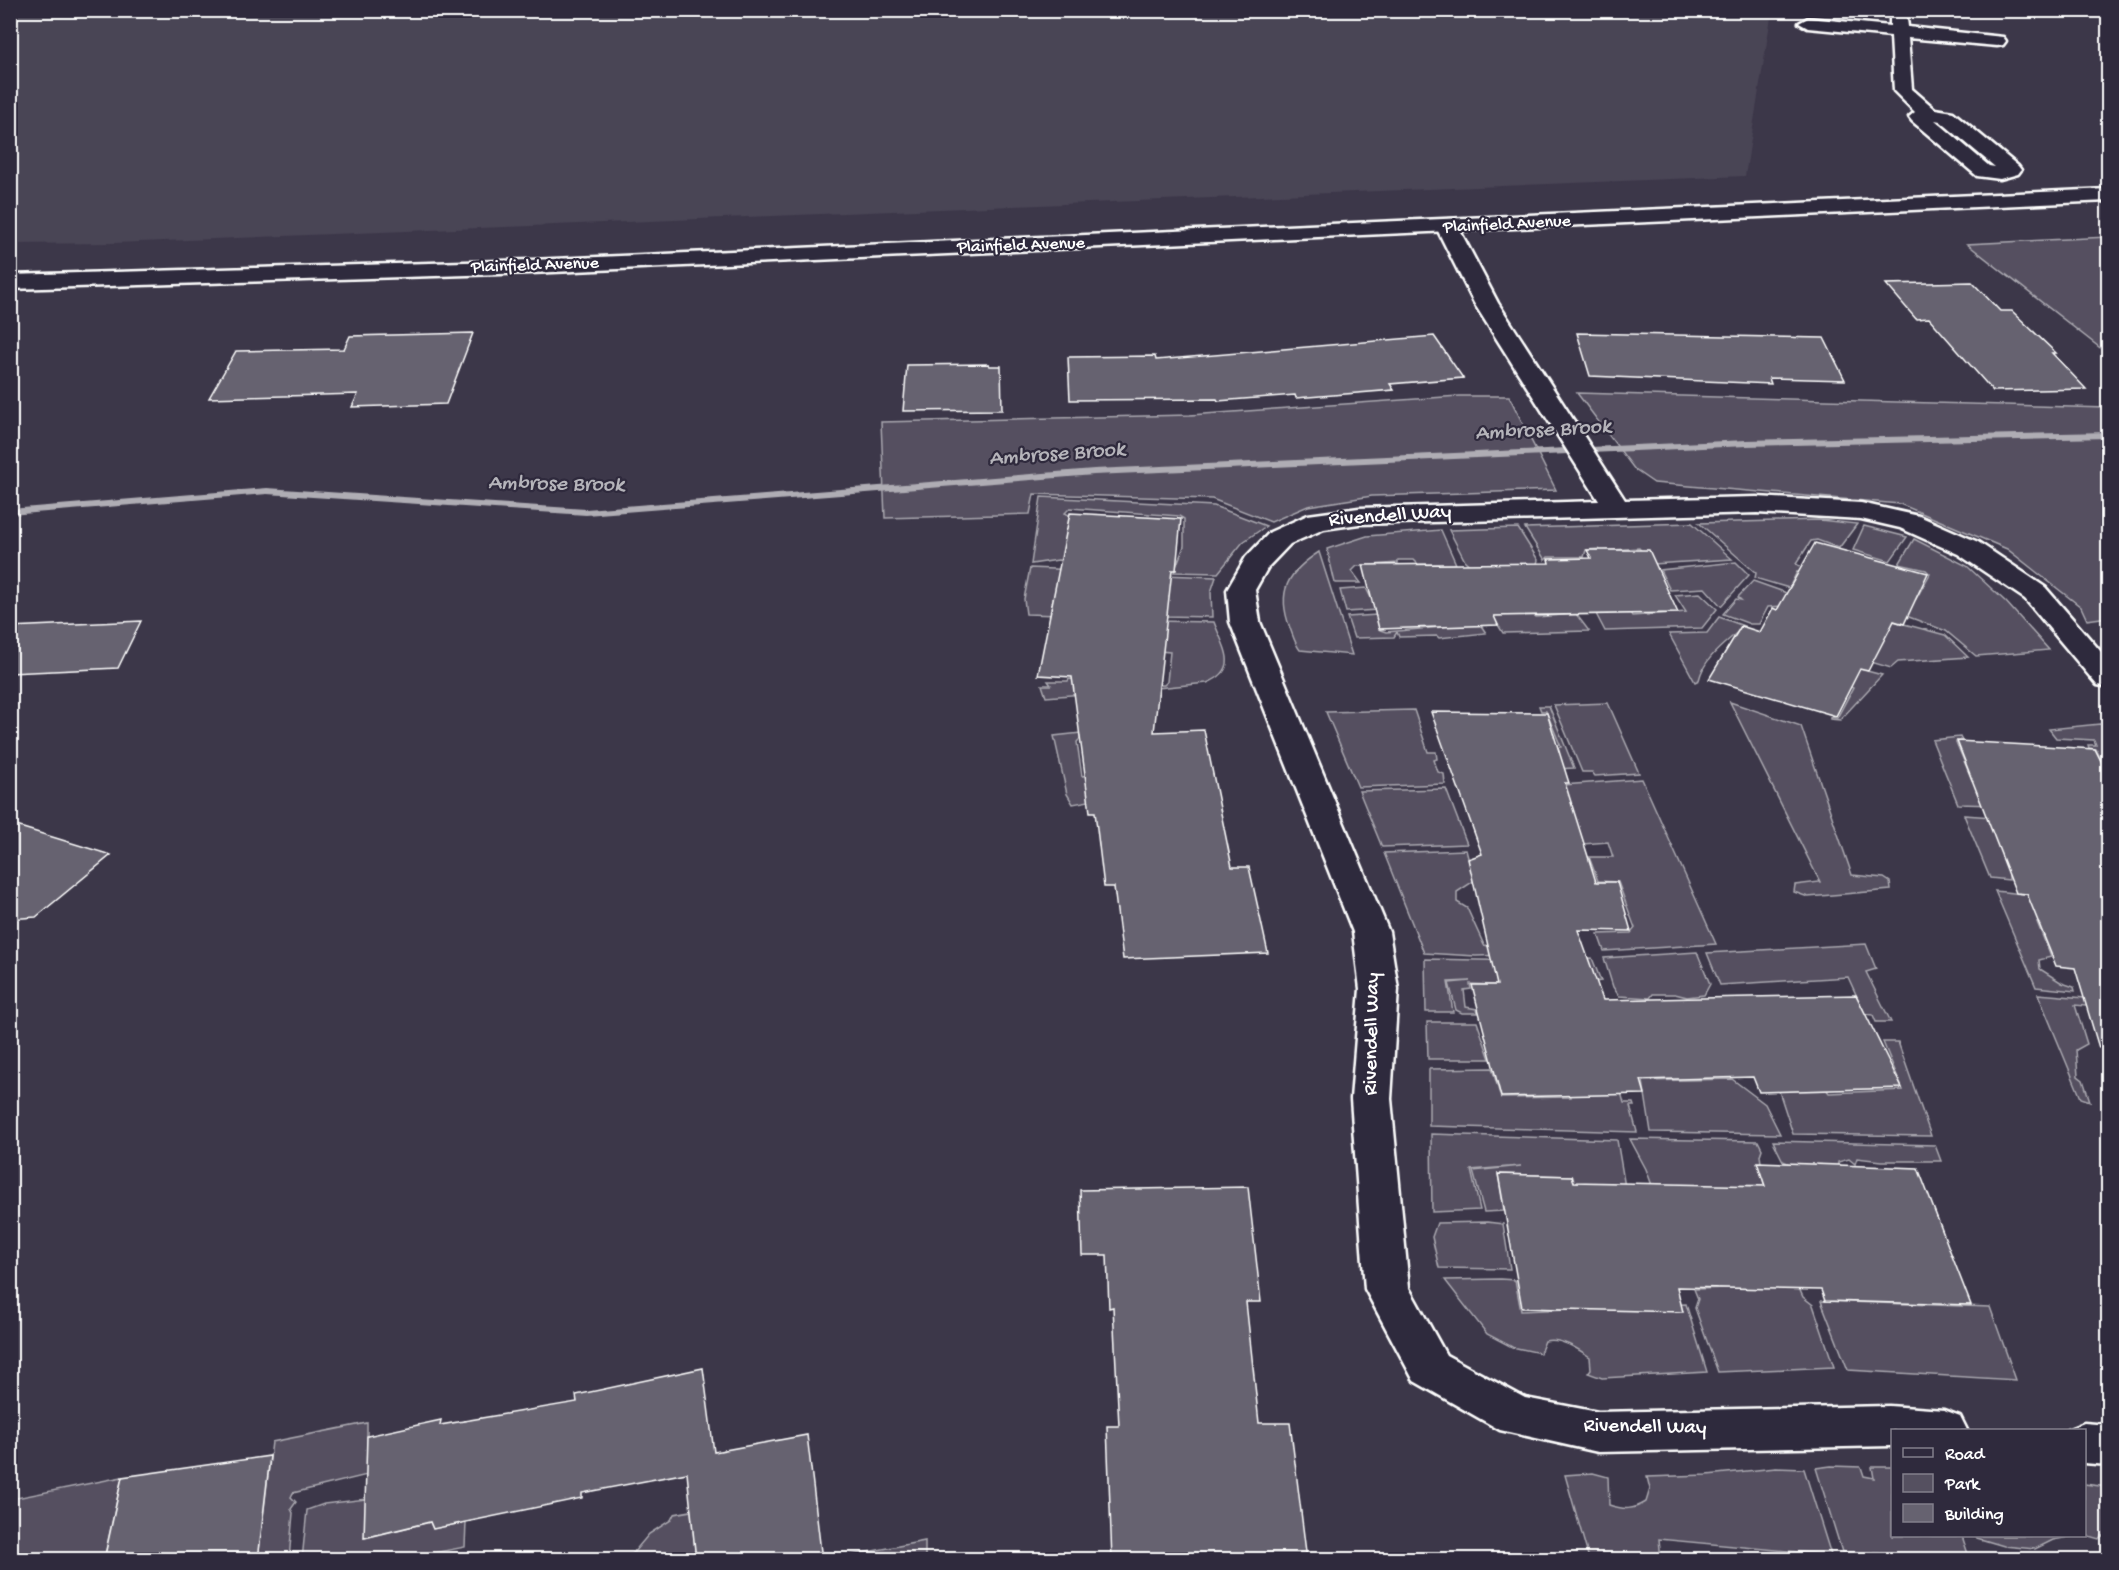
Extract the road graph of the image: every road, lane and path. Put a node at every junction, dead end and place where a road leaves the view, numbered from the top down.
1 (1898, 10) edge
2 (1808, 23) dead end
3 (1898, 31) junction
4 (1997, 41) dead end
5 (2109, 195) edge
6 (2031, 198) junction
7 (1447, 227) junction
8 (10, 282) edge
9 (1616, 507) junction
10 (2109, 678) edge
11 (1922, 1429) edge
12 (2086, 1443) edge
13 (2109, 1445) edge

1 - 3 street
2 - 3 street
3 - 4 street
3 - 6 street
5 - 6 street, Plainfield Avenue
6 - 7 street, Plainfield Avenue
7 - 8 street, Plainfield Avenue
7 - 9 street
9 - 10 street, Rivendell Way
9 - 11 street, Rivendell Way
12 - 13 street

